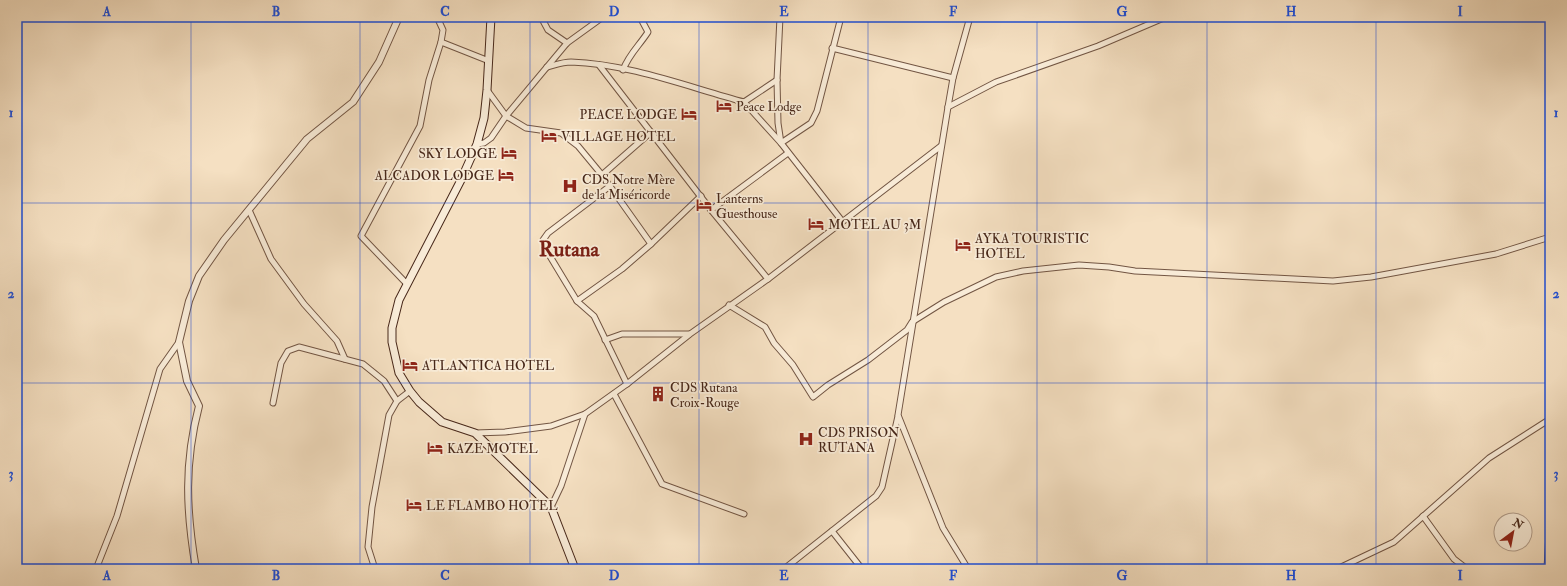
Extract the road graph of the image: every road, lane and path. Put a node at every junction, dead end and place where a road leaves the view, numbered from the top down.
1 (398, 17) edge
2 (437, 17) edge
3 (491, 17) edge
4 (540, 17) edge
5 (603, 17) edge
6 (640, 17) edge
7 (780, 17) edge
8 (841, 17) edge
9 (970, 17) edge
10 (1166, 17) edge
11 (441, 42) junction
12 (567, 43) junction
13 (832, 48) junction
14 (489, 61) junction
15 (599, 65) junction
16 (547, 66) junction
17 (623, 70) junction
18 (953, 78) junction
19 (777, 80) junction
20 (487, 90) junction
21 (744, 102) junction
22 (948, 107) junction
23 (506, 116) junction
24 (651, 132) junction
25 (781, 143) junction
26 (477, 144) junction
27 (941, 146) junction
28 (788, 153) junction
29 (602, 174) junction
30 (610, 186) junction
31 (700, 196) junction
32 (249, 210) junction
33 (711, 210) junction
34 (842, 221) junction
35 (1550, 236) edge
36 (651, 244) junction
37 (768, 279) junction
38 (406, 283) junction
39 (577, 301) junction
40 (729, 305) junction
41 (912, 322) junction
42 (690, 334) junction
43 (605, 340) junction
44 (179, 342) junction
45 (345, 359) junction
46 (627, 384) junction
47 (410, 391) junction
48 (614, 394) junction
49 (397, 401) junction
50 (273, 403) dead end
51 (586, 414) junction
52 (898, 415) junction
53 (1550, 419) edge
54 (475, 433) junction
55 (551, 507) junction
56 (744, 514) dead end
57 (1423, 516) junction
58 (832, 531) junction
59 (1550, 533) edge
60 (96, 569) edge
61 (196, 569) edge
62 (375, 569) edge
63 (575, 569) edge
64 (784, 569) edge
65 (862, 569) edge
66 (968, 569) edge
67 (1337, 569) edge
68 (1467, 569) edge
69 (1548, 569) edge

1 - 32 street
2 - 11 street
3 - 14 main road
4 - 12 street
5 - 12 street
6 - 17 street
7 - 19 street
8 - 13 street
9 - 18 street
10 - 22 street
11 - 14 street
11 - 38 street
12 - 16 street
13 - 18 street
13 - 25 street
14 - 20 main road
15 - 16 street
15 - 17 street
15 - 24 street
16 - 23 street
17 - 21 street
18 - 22 street
19 - 21 street
19 - 25 street
20 - 23 street
20 - 26 main road
21 - 25 street
22 - 27 street
23 - 26 street
23 - 29 street
24 - 29 street
24 - 31 street
25 - 28 street
26 - 38 main road
27 - 34 street
27 - 41 street
28 - 33 street
28 - 34 street
29 - 30 street
30 - 36 street
30 - 39 street
31 - 33 street
31 - 36 street
32 - 44 street
32 - 45 street
33 - 37 street
34 - 37 street
35 - 41 street
36 - 39 street
37 - 40 street
38 - 47 main road
39 - 43 street
40 - 41 street
40 - 42 street
41 - 52 street
42 - 43 street
42 - 46 street
43 - 46 street
44 - 60 street
44 - 61 street
45 - 49 street
45 - 50 street
46 - 48 street
47 - 49 street
47 - 54 main road
48 - 51 street
48 - 56 street
49 - 62 street
51 - 54 street
51 - 55 street
52 - 58 street
52 - 66 street
53 - 57 street
54 - 55 main road
55 - 63 main road
57 - 67 street
57 - 68 street
58 - 64 street
58 - 65 street
59 - 69 main road

